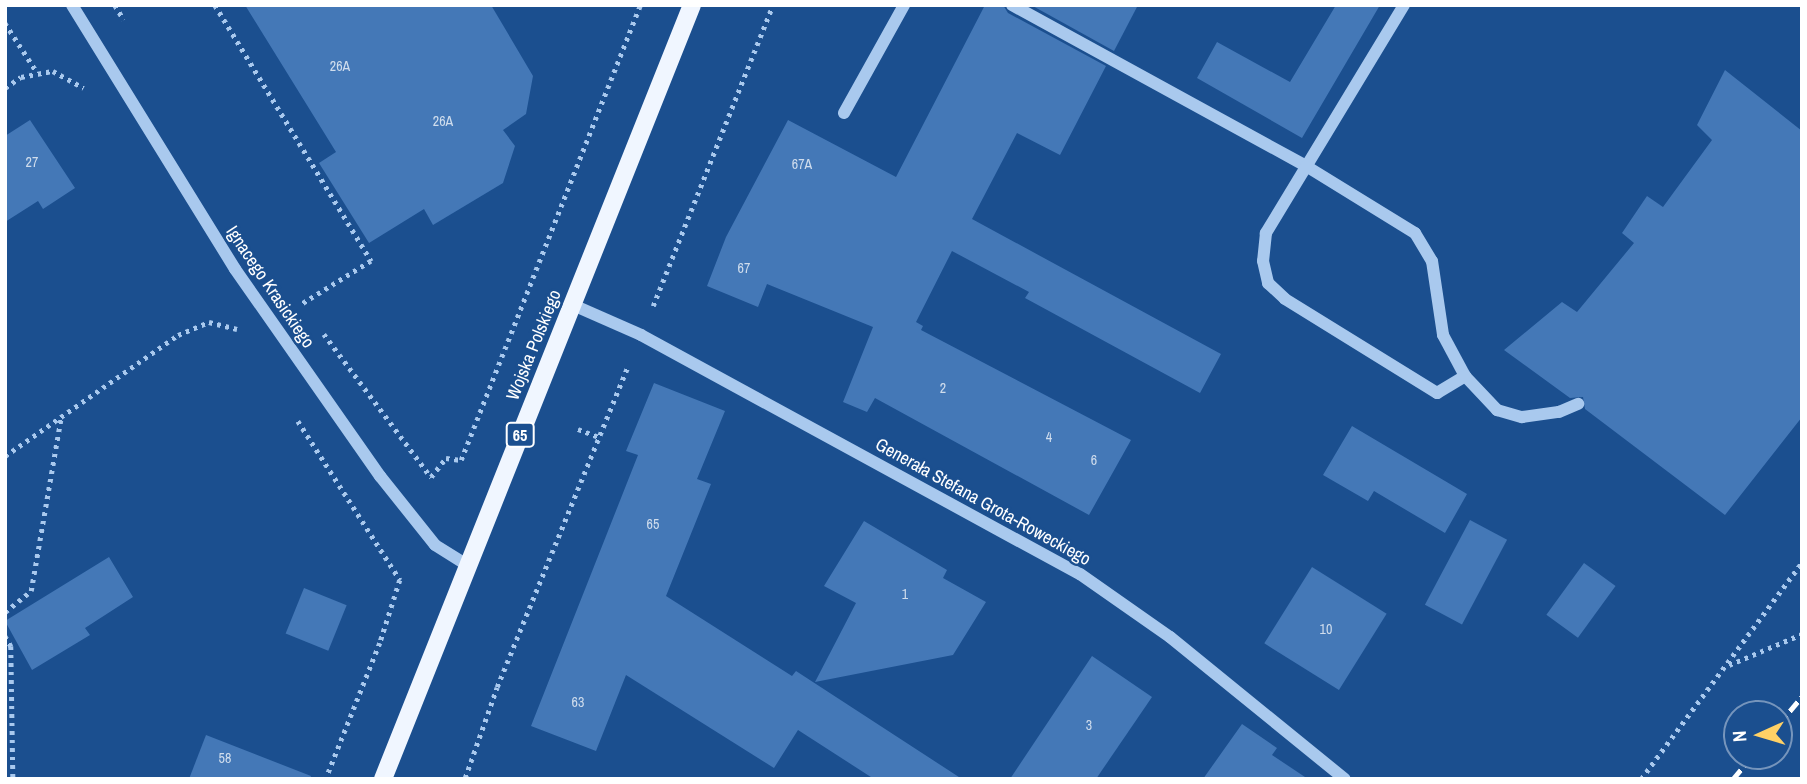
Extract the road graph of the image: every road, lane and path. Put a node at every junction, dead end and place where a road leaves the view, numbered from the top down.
1 (72, 5) edge
2 (114, 5) edge
3 (215, 5) edge
4 (640, 5) edge
5 (692, 5) edge
6 (904, 5) edge
7 (1012, 5) edge
8 (1404, 5) edge
9 (5, 23) edge
10 (126, 25) dead end
11 (37, 72) junction
12 (5, 88) edge
13 (91, 100) dead end
14 (844, 113) dead end
15 (1306, 166) junction
16 (294, 293) dead end
17 (302, 304) junction
18 (573, 305) junction
19 (310, 315) dead end
20 (318, 326) dead end
21 (245, 341) dead end
22 (1465, 376) junction
23 (1578, 404) dead end
24 (291, 411) dead end
25 (61, 418) junction
26 (578, 429) dead end
27 (599, 437) dead end
28 (5, 456) edge
29 (1802, 562) edge
30 (467, 565) junction
31 (5, 611) edge
32 (1802, 634) edge
33 (5, 636) edge
34 (1727, 666) junction
35 (497, 687) dead end
36 (465, 778) edge
37 (13, 779) edge
38 (326, 779) edge
39 (383, 779) edge
40 (1345, 779) edge
41 (1641, 779) edge

1 - 30 street, Ignacego Krasickiego
2 - 10 path
3 - 17 path
4 - 20 path
5 - 18 main road, Wojska Polskiego / 65
6 - 14 street
7 - 15 street
8 - 15 street
9 - 11 path
11 - 12 path
11 - 13 path
15 - 22 street
15 - 22 street
16 - 17 path
17 - 19 path
18 - 30 main road, Wojska Polskiego / 65
18 - 40 street, Generała Stefana Grota-Roweckiego
21 - 25 path
22 - 23 street
24 - 38 path
25 - 28 path
25 - 31 path
26 - 27 path
29 - 34 path
30 - 39 main road, Wojska Polskiego / 65
32 - 34 path
33 - 37 path
34 - 41 path
35 - 36 path

